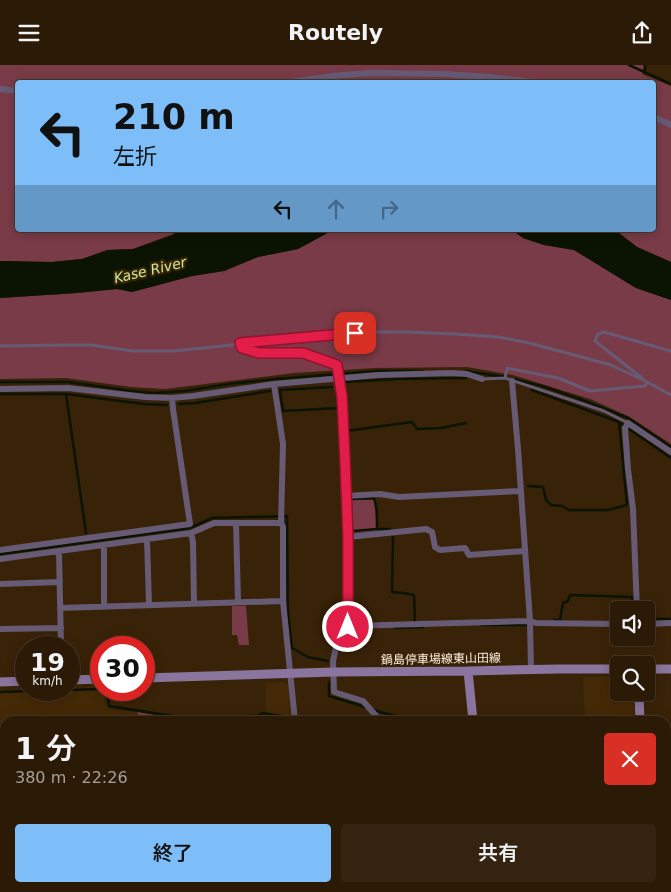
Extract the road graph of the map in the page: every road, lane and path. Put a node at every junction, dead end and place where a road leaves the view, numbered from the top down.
1 (304, 80) edge
2 (517, 80) edge
3 (0, 89) edge
4 (15, 91) edge
5 (656, 118) edge
6 (671, 125) edge
7 (240, 343) junction
8 (0, 347) edge
9 (671, 351) edge
10 (339, 378) junction
11 (482, 379) joint
12 (508, 379) junction
13 (647, 382) junction
14 (274, 385) junction
15 (0, 389) edge
16 (671, 395) edge
17 (172, 398) junction
18 (627, 425) junction
19 (671, 452) edge
20 (520, 491) junction
21 (346, 496) junction
22 (236, 523) junction
23 (281, 523) junction
24 (191, 533) junction
25 (348, 537) junction
26 (148, 539) junction
27 (104, 545) junction
28 (0, 550) edge
29 (59, 551) junction
30 (525, 551) junction
31 (0, 559) edge
32 (60, 582) junction
33 (0, 584) edge
34 (283, 601) junction
35 (637, 601) edge
36 (238, 602) junction
37 (194, 603) junction
38 (149, 605) junction
39 (104, 606) junction
40 (60, 608) junction
41 (671, 623) edge
42 (532, 624) junction
43 (610, 624) edge
44 (655, 624) edge
45 (348, 627) junction
46 (61, 628) junction
47 (0, 629) edge
48 (61, 636) edge
49 (610, 669) edge
50 (655, 669) edge
51 (671, 669) edge
52 (531, 670) junction
53 (468, 671) junction
54 (334, 672) junction
55 (291, 673) junction
56 (155, 678) edge
57 (15, 681) edge
58 (0, 682) edge
59 (639, 701) edge
60 (294, 716) edge
61 (376, 716) edge
62 (472, 716) edge
63 (640, 716) edge

1 - 2 street
3 - 4 street
5 - 6 street
7 - 8 lane
7 - 10 lane
7 - 13 lane
9 - 13 lane
10 - 11 street
10 - 14 street
10 - 21 street
11 - 12 lane
12 - 13 lane
12 - 18 lane
12 - 20 street
13 - 16 lane
14 - 17 street
14 - 23 street
15 - 17 street
17 - 28 street
18 - 19 street
18 - 35 street
20 - 21 street
20 - 30 street
21 - 25 street
22 - 23 street
22 - 24 street
22 - 36 street
23 - 34 street
24 - 26 street
24 - 37 street
25 - 30 street
25 - 45 street
26 - 27 street
26 - 38 street
27 - 29 street
27 - 39 street
29 - 31 street
29 - 32 street
30 - 42 street
32 - 33 street
32 - 40 street
34 - 36 street
34 - 55 street
36 - 37 street
37 - 38 street
38 - 39 street
39 - 40 street
40 - 46 street
41 - 44 street
42 - 43 street
42 - 45 street
42 - 52 street
45 - 54 street
46 - 47 street
46 - 48 street
49 - 52 main road, 鍋島停車場線東山田線
50 - 51 main road
52 - 53 main road, 鍋島停車場線東山田線
53 - 54 main road, 鍋島停車場線東山田線
53 - 62 main road
54 - 55 main road, 鍋島停車場線東山田線
54 - 61 street
55 - 56 main road, 鍋島停車場線東山田線
55 - 60 street
57 - 58 main road
59 - 63 main road

